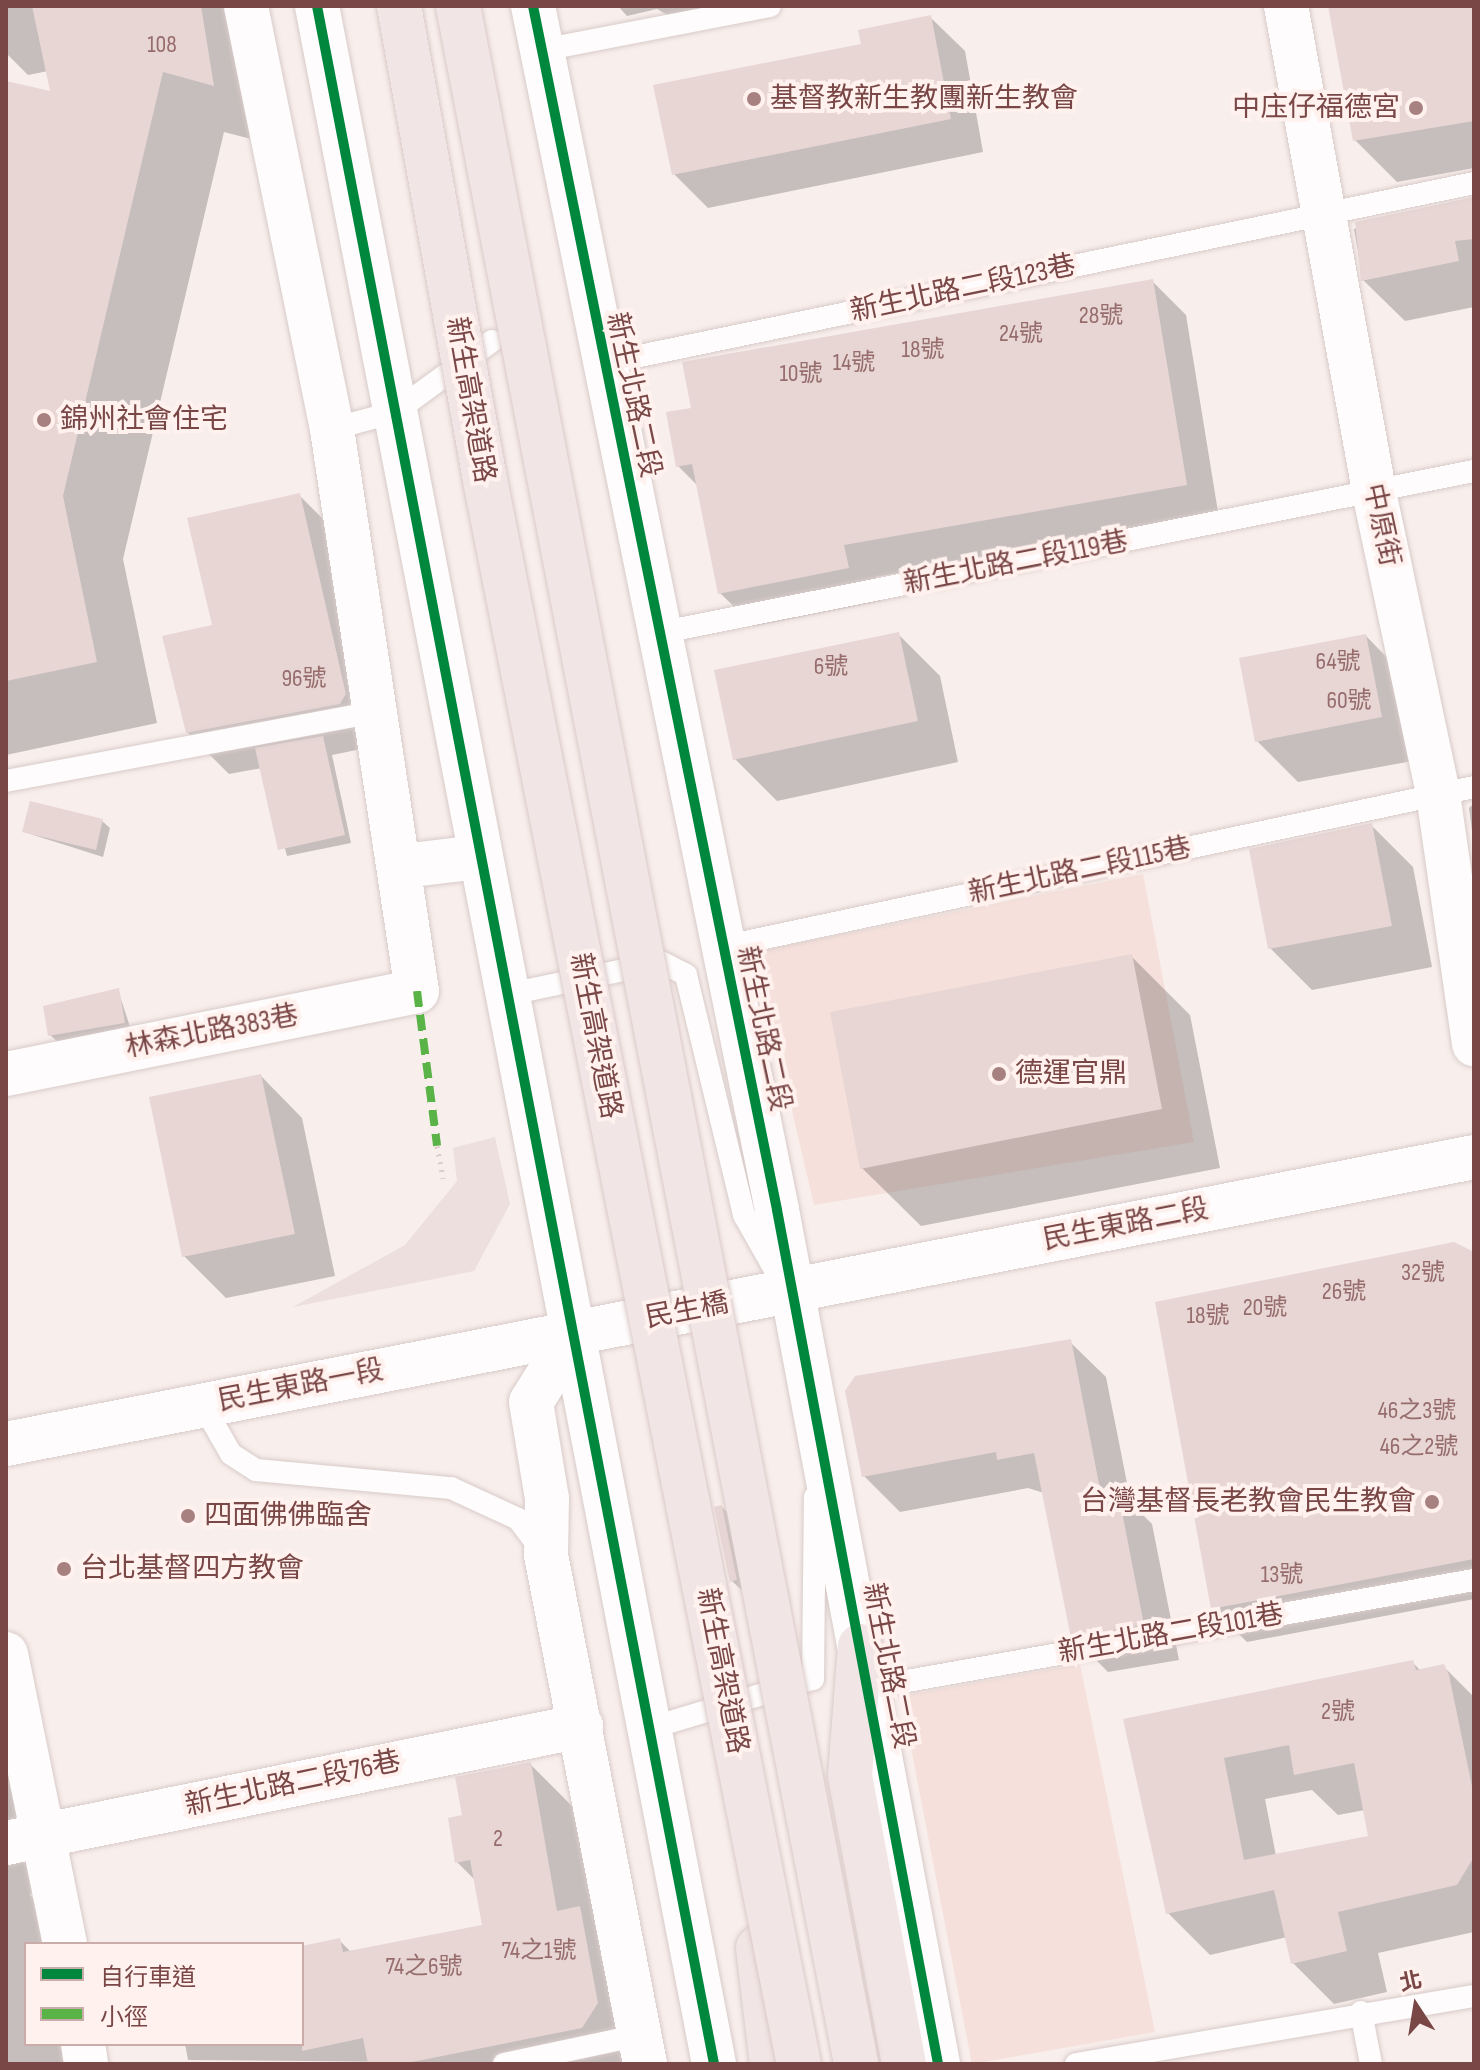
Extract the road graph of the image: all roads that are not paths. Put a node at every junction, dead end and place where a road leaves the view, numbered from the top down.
1 (246, 6) edge
2 (317, 6) edge
3 (399, 6) edge
4 (458, 6) edge
5 (533, 6) edge
6 (770, 6) edge
7 (1286, 6) edge
8 (542, 50) junction
9 (1474, 183) edge
10 (1325, 215) junction
11 (492, 341) dead end
12 (601, 364) junction
13 (395, 412) junction
14 (332, 429) junction
15 (1474, 471) edge
16 (1374, 492) junction
17 (658, 633) junction
18 (379, 711) junction
19 (6, 781) edge
20 (1456, 791) edge
21 (478, 857) junction
22 (403, 866) junction
23 (722, 947) junction
24 (505, 995) junction
25 (1474, 1044) edge
26 (6, 1074) edge
27 (1474, 1157) edge
28 (782, 1284) junction
29 (584, 1331) junction
30 (203, 1405) junction
31 (817, 1425) junction
32 (6, 1444) edge
33 (546, 1555) junction
34 (1474, 1580) edge
35 (6, 1654) edge
36 (864, 1667) junction
37 (730, 1711) junction
38 (581, 1726) junction
39 (647, 1729) junction
40 (25, 1839) edge
41 (64, 1942) edge
42 (1474, 1996) edge
43 (1361, 2012) junction
44 (643, 2050) edge
45 (504, 2064) edge
46 (714, 2064) edge
47 (772, 2064) edge
48 (799, 2064) edge
49 (856, 2064) edge
50 (904, 2064) edge
51 (938, 2064) edge
52 (1076, 2064) edge
53 (1371, 2064) edge

1 - 14 street
2 - 13 street
3 - 37 highway, 新生高架道路, bridge
4 - 49 highway, 新生高架道路, bridge
5 - 8 street, 新生北路二段
6 - 8 lane
7 - 10 street, 中原街
8 - 12 street, 新生北路二段
9 - 10 lane, 新生北路二段123巷
10 - 12 lane, 新生北路二段123巷
10 - 16 street, 中原街
11 - 13 lane
12 - 17 street, 新生北路二段
13 - 14 lane
13 - 21 street
14 - 18 street
15 - 16 lane, 新生北路二段119巷
16 - 17 lane, 新生北路二段119巷
16 - 20 street, 中原街
17 - 23 street, 新生北路二段
18 - 19 lane
18 - 22 street
20 - 23 lane, 新生北路二段115巷
20 - 25 street, 中原街
21 - 22 street
21 - 24 street
22 - 26 street, 林森北路383巷
23 - 28 street, 新生北路二段
24 - 28 lane
24 - 29 street
27 - 28 street, 民生東路二段
28 - 29 street, 民生橋, bridge
28 - 31 street, 新生北路二段
29 - 30 street, 民生東路一段
29 - 33 street
29 - 39 street
30 - 32 street, 民生東路一段
30 - 33 lane
31 - 36 street, 新生北路二段
31 - 39 lane
33 - 38 street
34 - 36 lane, 新生北路二段101巷
35 - 40 street
36 - 50 highway
36 - 51 street, 新生北路二段
37 - 47 highway, bridge
37 - 48 highway, 新生高架道路, bridge
38 - 40 street, 新生北路二段76巷
38 - 44 street
39 - 46 street
40 - 41 street
42 - 43 lane
43 - 52 lane
43 - 53 lane
44 - 45 lane

